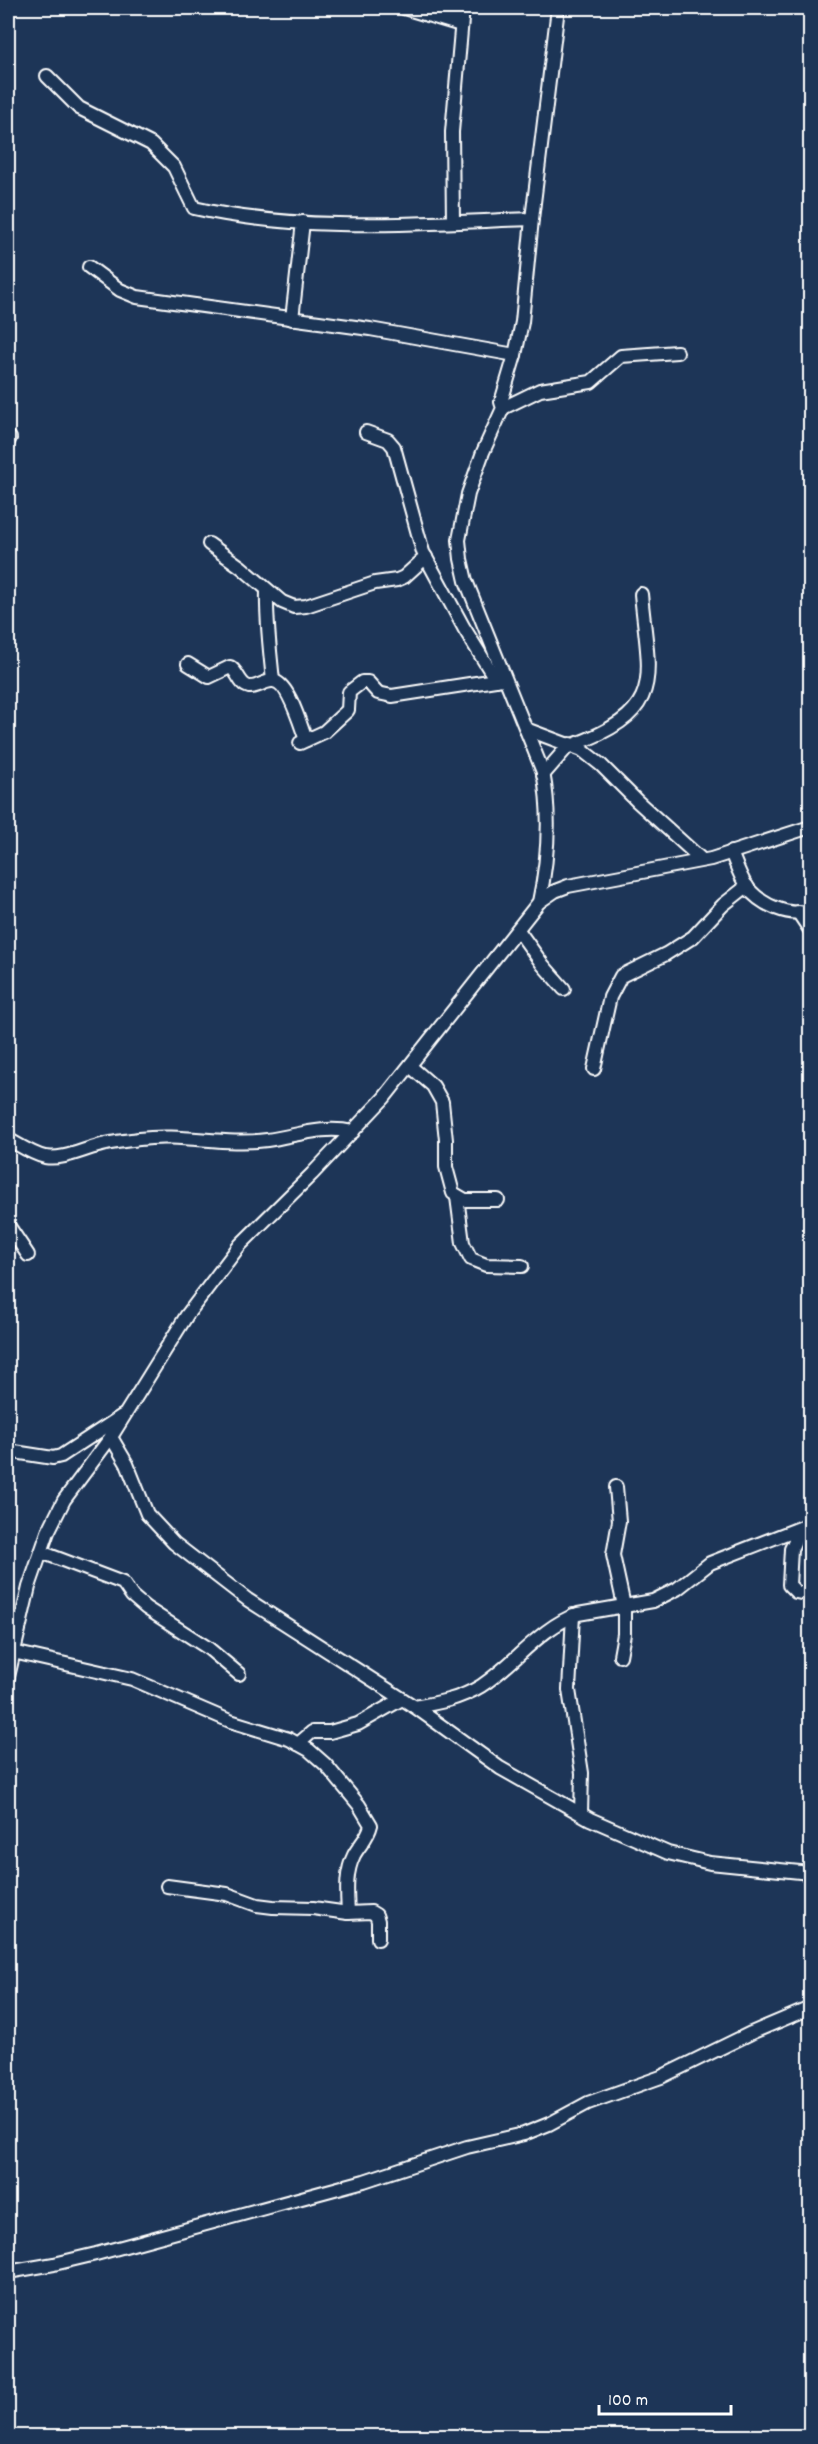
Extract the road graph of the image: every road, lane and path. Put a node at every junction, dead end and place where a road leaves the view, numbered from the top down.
1 (404, 8) edge
2 (463, 8) edge
3 (558, 8) edge
4 (461, 25) junction
5 (47, 76) dead end
6 (532, 219) junction
7 (303, 222) junction
8 (453, 222) junction
9 (89, 267) dead end
10 (292, 319) junction
11 (677, 352) dead end
12 (515, 355) junction
13 (503, 408) junction
14 (366, 432) dead end
15 (209, 544) dead end
16 (426, 558) junction
17 (267, 590) junction
18 (641, 594) dead end
19 (188, 664) dead end
20 (500, 680) junction
21 (273, 681) junction
22 (526, 729) junction
23 (571, 744) junction
24 (543, 775) junction
25 (810, 827) edge
26 (731, 852) junction
27 (702, 860) junction
28 (747, 886) junction
29 (539, 902) junction
30 (804, 911) edge
31 (518, 930) junction
32 (810, 930) edge
33 (564, 989) dead end
34 (410, 1066) junction
35 (594, 1069) dead end
36 (353, 1132) junction
37 (8, 1139) edge
38 (457, 1197) junction
39 (498, 1200) dead end
40 (8, 1225) edge
41 (28, 1255) dead end
42 (522, 1266) dead end
43 (126, 1413) junction
44 (111, 1437) junction
45 (8, 1451) edge
46 (616, 1487) dead end
47 (806, 1526) edge
48 (41, 1552) junction
49 (810, 1595) edge
50 (624, 1606) junction
51 (573, 1615) junction
52 (13, 1652) junction
53 (620, 1656) dead end
54 (239, 1674) dead end
55 (8, 1677) edge
56 (402, 1699) junction
57 (415, 1707) junction
58 (298, 1744) junction
59 (581, 1813) junction
60 (810, 1873) edge
61 (167, 1886) dead end
62 (348, 1913) junction
63 (378, 1939) dead end
64 (810, 2008) edge
65 (8, 2272) edge

1 - 4 street
2 - 4 street
3 - 6 street
4 - 8 street
5 - 7 street
6 - 8 street
6 - 12 street
7 - 8 street
7 - 10 street
9 - 10 street
10 - 12 street
11 - 13 street
12 - 13 street
13 - 20 street
14 - 16 street
15 - 17 street
16 - 17 street
16 - 20 street
17 - 21 street
18 - 23 street
19 - 21 street
20 - 21 street
20 - 22 street
22 - 23 street
22 - 24 street
23 - 24 street
23 - 27 street
24 - 29 street
25 - 26 street
26 - 27 street
26 - 28 street
27 - 29 street
28 - 30 street
28 - 35 street
29 - 31 street
30 - 32 street
31 - 33 street
31 - 34 street
34 - 36 street
34 - 38 street
36 - 37 street
36 - 43 street
38 - 39 street
38 - 42 street
40 - 41 street
43 - 44 street
43 - 45 street
44 - 48 street
44 - 56 street
46 - 50 street
47 - 49 street
47 - 50 street
48 - 52 street
48 - 54 street
50 - 51 street
50 - 53 street
51 - 57 street
51 - 59 street
52 - 55 street
52 - 58 street
56 - 57 street
56 - 58 street
57 - 59 street
58 - 62 street
59 - 60 street
61 - 62 street
62 - 63 street
64 - 65 street

